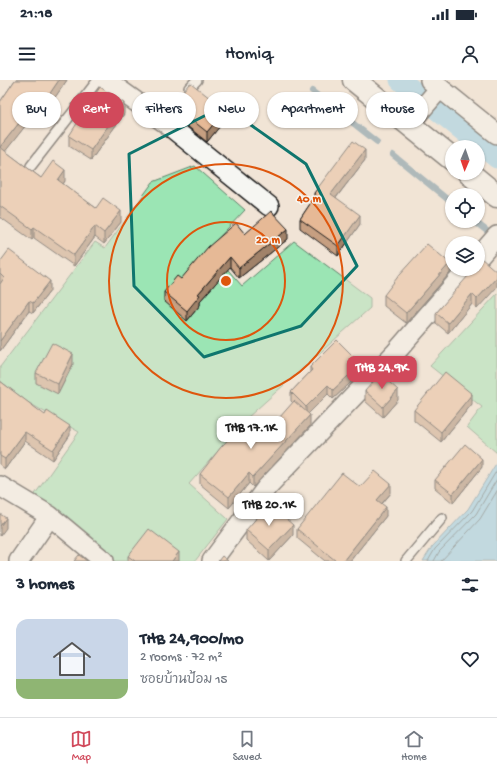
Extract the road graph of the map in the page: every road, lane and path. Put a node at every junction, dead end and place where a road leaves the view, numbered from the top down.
1 (98, 80) edge
2 (106, 80) edge
3 (197, 80) edge
4 (354, 80) edge
5 (437, 86) edge
6 (189, 88) edge
7 (372, 92) edge
8 (428, 99) edge
9 (423, 128) edge
10 (497, 134) edge
11 (445, 152) edge
12 (31, 166) dead end
13 (478, 180) edge
14 (497, 196) edge
15 (269, 206) dead end
16 (497, 236) edge
17 (485, 250) edge
18 (462, 276) edge
19 (0, 486) edge
20 (50, 516) junction
21 (442, 518) dead end
22 (19, 561) edge
23 (104, 561) edge
24 (212, 561) edge
25 (406, 561) edge

1 - 12 lane
2 - 15 street
3 - 6 lane
4 - 7 main road
5 - 8 street
5 - 10 street
9 - 11 main road
13 - 14 main road
16 - 17 street
18 - 24 street
19 - 20 street
20 - 22 street
20 - 23 street
21 - 25 lane

